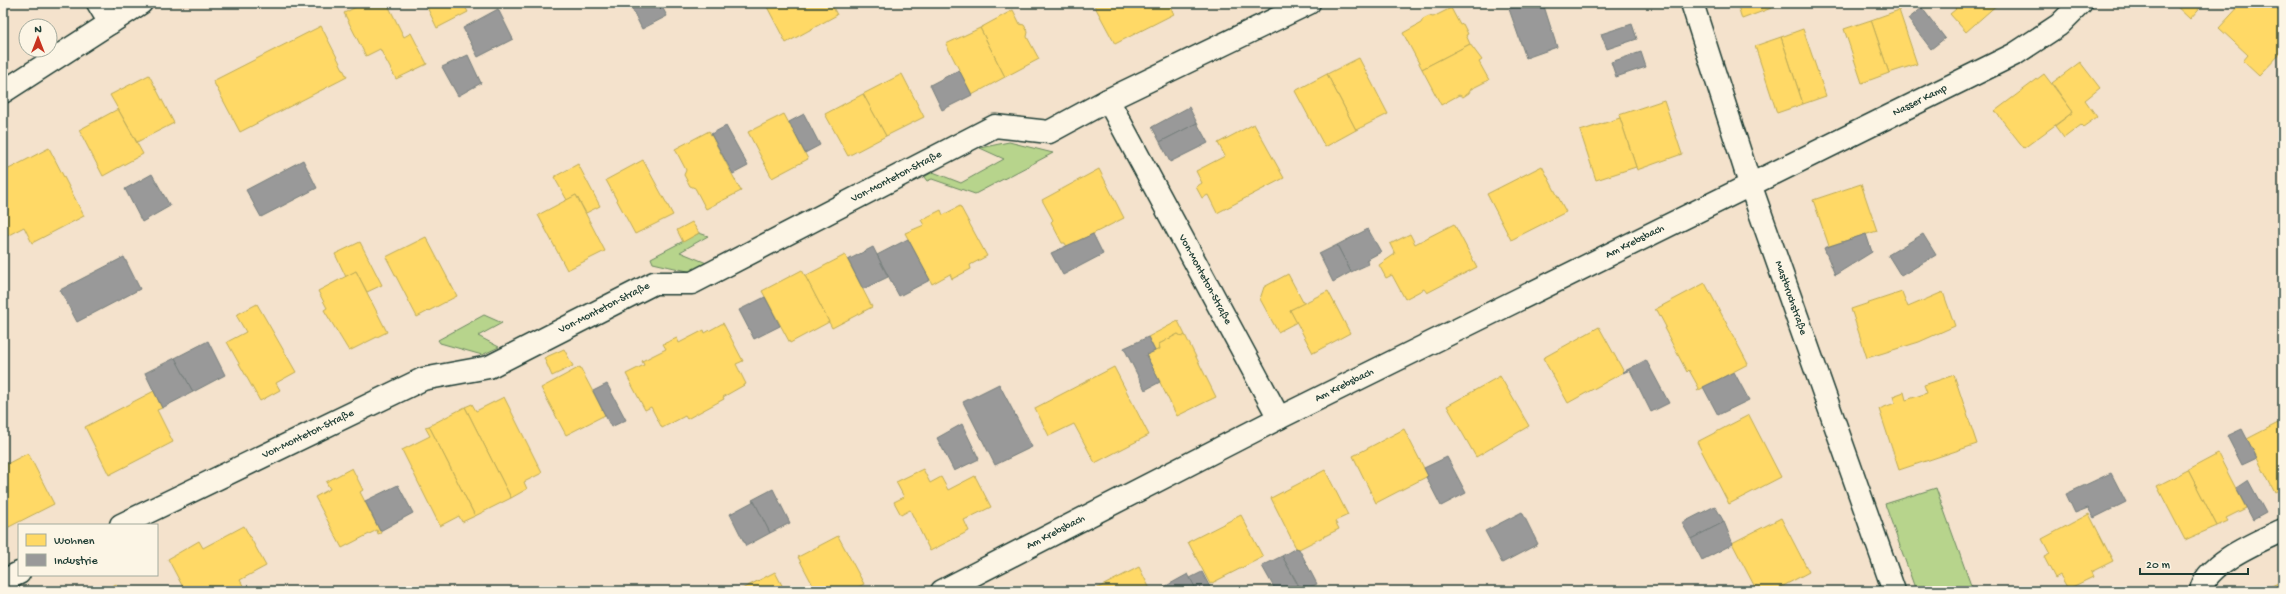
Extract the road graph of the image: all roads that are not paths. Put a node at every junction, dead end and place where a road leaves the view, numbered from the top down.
1 (98, 3) edge
2 (141, 3) edge
3 (1309, 3) edge
4 (1692, 3) edge
5 (2081, 3) edge
6 (110, 23) junction
7 (3, 92) edge
8 (1108, 100) junction
9 (1750, 184) junction
10 (1279, 418) junction
11 (123, 524) edge
12 (2283, 530) edge
13 (18, 574) edge
14 (3, 581) edge
15 (942, 591) edge
16 (1894, 591) edge
17 (2201, 591) edge

1 - 6 street
2 - 6 street
3 - 8 street, Von-Monteton-Straße
4 - 9 street, Mastbruchstraße
5 - 9 street, Nasser Kamp
6 - 7 street
8 - 10 street, Von-Monteton-Straße
8 - 11 street, Von-Monteton-Straße
9 - 10 street, Am Krebsbach
9 - 16 street, Mastbruchstraße
10 - 15 street, Am Krebsbach
12 - 17 street
13 - 14 street

